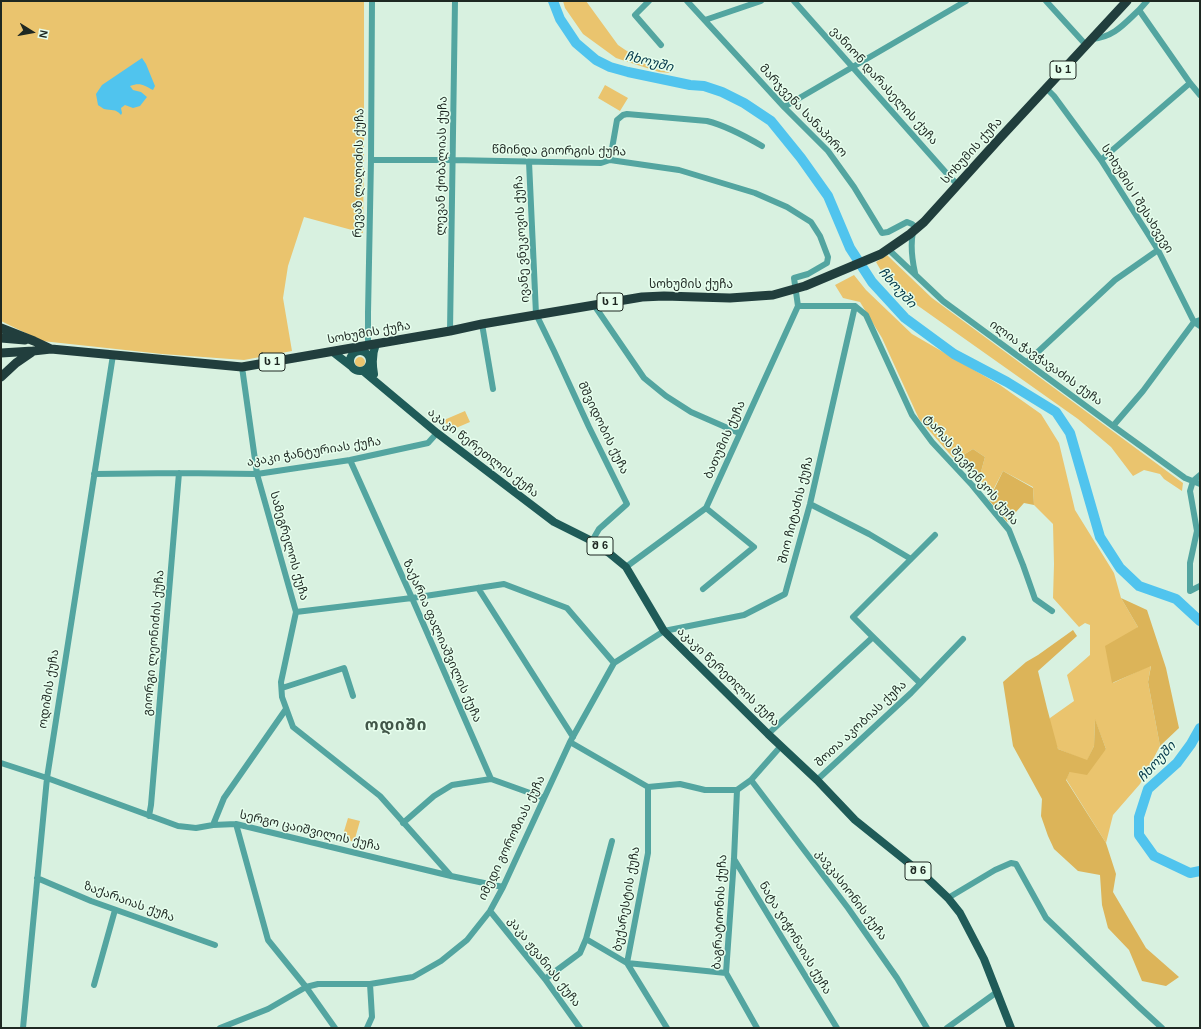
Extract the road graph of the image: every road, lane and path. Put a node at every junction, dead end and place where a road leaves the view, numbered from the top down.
1 (372, 1) edge
2 (455, 1) edge
3 (649, 1) edge
4 (688, 1) edge
5 (761, 1) edge
6 (794, 1) edge
7 (966, 1) edge
8 (1046, 1) edge
9 (1127, 1) edge
10 (1147, 1) edge
11 (1139, 10) junction
12 (705, 20) junction
13 (1089, 42) junction
14 (661, 45) dead end
15 (853, 68) junction
16 (1190, 83) junction
17 (1046, 88) junction
18 (1200, 95) edge
19 (784, 107) junction
20 (762, 146) dead end
21 (370, 160) junction
22 (452, 160) junction
23 (610, 160) junction
24 (1101, 160) junction
25 (529, 162) junction
26 (958, 184) junction
27 (915, 229) junction
28 (1158, 250) junction
29 (885, 251) junction
30 (915, 274) junction
31 (795, 289) junction
32 (594, 305) junction
33 (798, 306) junction
34 (855, 306) junction
35 (536, 314) junction
36 (1197, 321) edge
37 (482, 324) junction
38 (1200, 326) edge
39 (1, 328) edge
40 (450, 331) junction
41 (1, 338) edge
42 (34, 341) junction
43 (372, 345) junction
44 (51, 349) junction
45 (33, 351) junction
46 (355, 351) junction
47 (333, 352) junction
48 (1, 353) edge
49 (113, 355) junction
50 (1, 356) edge
51 (370, 360) junction
52 (1027, 362) junction
53 (16, 363) junction
54 (351, 366) junction
55 (242, 367) junction
56 (363, 371) junction
57 (374, 374) junction
58 (1, 377) edge
59 (380, 386) junction
60 (492, 389) dead end
61 (1113, 426) junction
62 (437, 433) junction
63 (739, 433) junction
64 (350, 460) junction
65 (179, 473) junction
66 (94, 474) junction
67 (257, 474) junction
68 (1200, 475) edge
69 (1193, 481) junction
70 (1200, 484) edge
71 (810, 504) junction
72 (706, 508) junction
73 (935, 535) dead end
74 (592, 541) junction
75 (911, 559) junction
76 (626, 567) junction
77 (1200, 586) edge
78 (478, 588) junction
79 (703, 589) dead end
80 (412, 598) junction
81 (1052, 611) dead end
82 (296, 612) junction
83 (664, 632) junction
84 (873, 637) junction
85 (963, 639) dead end
86 (614, 663) junction
87 (920, 683) junction
88 (282, 688) junction
89 (353, 696) dead end
90 (286, 709) junction
91 (768, 734) junction
92 (571, 740) junction
93 (782, 746) junction
94 (1, 763) edge
95 (47, 778) junction
96 (491, 779) junction
97 (750, 780) junction
98 (817, 780) junction
99 (648, 787) junction
100 (737, 790) junction
101 (544, 798) junction
102 (149, 816) junction
103 (403, 823) junction
104 (236, 824) junction
105 (213, 825) junction
106 (612, 841) dead end
107 (734, 859) junction
108 (451, 876) junction
109 (37, 878) junction
110 (503, 887) junction
111 (948, 898) junction
112 (115, 910) junction
113 (490, 911) junction
114 (586, 939) junction
115 (215, 945) dead end
116 (628, 962) junction
117 (726, 973) junction
118 (545, 979) junction
119 (370, 984) junction
120 (94, 985) dead end
121 (306, 987) junction
122 (997, 992) junction
123 (23, 1028) edge
124 (220, 1028) edge
125 (335, 1028) edge
126 (367, 1028) edge
127 (580, 1028) edge
128 (667, 1028) edge
129 (757, 1028) edge
130 (837, 1028) edge
131 (927, 1028) edge
132 (947, 1028) edge
133 (1011, 1028) edge
134 (1162, 1028) edge

1 - 21 street, რევაზ ლაღიძის ქუჩა
2 - 22 street, ლევან ქობალიას ქუჩა
3 - 14 street
4 - 12 street, მარჯვენა სანაპირო
5 - 12 street
6 - 15 street, ვანიონ დარასელის ქუჩა
7 - 15 street
8 - 13 street
9 - 13 highway, სოხუმის ქუჩა / ს 1
10 - 11 street
11 - 13 street
11 - 16 street
12 - 19 street, მარჯვენა სანაპირო
13 - 17 highway, სოხუმის ქუჩა / ს 1
15 - 19 street
15 - 26 street, ვანიონ დარასელის ქუჩა
16 - 18 street
16 - 24 street
17 - 24 street, სოხუმის I შესახვევი
17 - 26 highway, სოხუმის ქუჩა / ს 1
19 - 27 street, მარჯვენა სანაპირო
20 - 23 street
21 - 22 street, წმინდა გიორგის ქუჩა
21 - 43 street, რევაზ ლაღიძის ქუჩა
22 - 25 street, წმინდა გიორგის ქუჩა
22 - 40 street, ლევან ქობალიას ქუჩა
23 - 25 street, წმინდა გიორგის ქუჩა
23 - 31 street, წმინდა გიორგის ქუჩა
24 - 28 street, სოხუმის I შესახვევი
25 - 35 street, ივანე ვნუკოვის ქუჩა
26 - 27 highway, სოხუმის ქუჩა / ს 1
27 - 29 highway, სოხუმის ქუჩა / ს 1
27 - 30 street
28 - 36 street, სოხუმის I შესახვევი
28 - 52 street
29 - 30 street, ილია ჭავჭავაძის ქუჩა
29 - 31 highway, სოხუმის ქუჩა / ს 1
30 - 52 street, ილია ჭავჭავაძის ქუჩა
31 - 32 highway, სოხუმის ქუჩა / ს 1
31 - 33 street
32 - 35 highway, სოხუმის ქუჩა / ს 1
32 - 63 street
33 - 34 street
33 - 63 street, ბათუმის ქუჩა
34 - 71 street, შიო ჩიტაძის ქუჩა
34 - 81 street, ტარას შევჩენკოს ქუჩა
35 - 37 highway, სოხუმის ქუჩა / ს 1
35 - 74 street, მშვიდობის ქუჩა
36 - 38 street, სოხუმის I შესახვევი
36 - 61 street
37 - 40 highway, სოხუმის ქუჩა / ს 1
37 - 60 street
39 - 42 highway
40 - 43 highway, სოხუმის ქუჩა / ს 1
41 - 42 highway, ს 1
42 - 44 highway, ს 1
43 - 46 highway, სოხუმის ქუჩა / ს 1
43 - 51 main road, შ 6
43 - 57 main road, შ 6
44 - 45 highway, ს 1
44 - 49 highway, სოხუმის ქუჩა / ს 1
45 - 48 highway, ს 1
45 - 53 highway
46 - 47 highway, სოხუმის ქუჩა / ს 1
46 - 51 main road
46 - 54 main road
47 - 54 main road, შ 6
47 - 55 highway, სოხუმის ქუჩა / ს 1
49 - 55 highway, სოხუმის ქუჩა / ს 1
49 - 66 street, ოდიშის ქუჩა
50 - 53 highway
51 - 56 main road
51 - 57 main road, შ 6
52 - 61 street, ილია ჭავჭავაძის ქუჩა
53 - 58 highway
54 - 56 main road, შ 6
55 - 67 street, სამეგრელოს ქუჩა
56 - 59 main road, შ 6
57 - 59 main road, შ 6
59 - 62 main road, აკაკი წერეთლის ქუჩა / შ 6
61 - 69 street, ილია ჭავჭავაძის ქუჩა
62 - 64 street, აკაკი ჭანტურიას ქუჩა
62 - 74 main road, აკაკი წერეთლის ქუჩა / შ 6
63 - 72 street, ბათუმის ქუჩა
64 - 67 street, აკაკი ჭანტურიას ქუჩა
64 - 80 street, ზაქარია ფალიაშვილის ქუჩა
65 - 66 street, აკაკი ჭანტურიას ქუჩა
65 - 67 street, აკაკი ჭანტურიას ქუჩა
65 - 102 street, გიორგი ლეონიძის ქუჩა
66 - 95 street, ოდიშის ქუჩა
67 - 82 street, სამეგრელოს ქუჩა
68 - 69 street
69 - 70 street, ილია ჭავჭავაძის ქუჩა
69 - 77 street
71 - 75 street
71 - 83 street, შიო ჩიტაძის ქუჩა
72 - 76 street, ბათუმის ქუჩა
72 - 79 street
73 - 75 street, შოთა აკობიას ქუჩა
74 - 76 main road, აკაკი წერეთლის ქუჩა / შ 6
75 - 84 street, შოთა აკობიას ქუჩა
76 - 83 main road, აკაკი წერეთლის ქუჩა / შ 6
78 - 80 street
78 - 86 street
78 - 92 street
80 - 82 street
80 - 96 street, ზაქარია ფალიაშვილის ქუჩა
82 - 88 street, სამეგრელოს ქუჩა
83 - 86 street, იმედი გოროზიას ქუჩა
83 - 91 main road, აკაკი წერეთლის ქუჩა / შ 6
84 - 87 street, შოთა აკობიას ქუჩა
84 - 91 street
85 - 87 street, შოთა აკობიას ქუჩა
86 - 92 street, იმედი გოროზიას ქუჩა
87 - 98 street, შოთა აკობიას ქუჩა
88 - 89 street
88 - 90 street, სამეგრელოს ქუჩა
90 - 103 street, სამეგრელოს ქუჩა
90 - 105 street
91 - 93 main road, აკაკი წერეთლის ქუჩა / შ 6
92 - 99 street
92 - 101 street, იმედი გოროზიას ქუჩა
93 - 97 street
93 - 98 main road, აკაკი წერეთლის ქუჩა / შ 6
94 - 95 street, სერგო ცაიშვილის ქუჩა
95 - 102 street, სერგო ცაიშვილის ქუჩა
95 - 109 street, ოდიშის ქუჩა
96 - 101 street
96 - 103 street
97 - 100 street
97 - 131 street, კავკასიონის ქუჩა
98 - 111 main road, აკაკი წერეთლის ქუჩა / შ 6
99 - 100 street
99 - 116 street, ბუქარესტის ქუჩა
100 - 107 street, ბაგრატიონის ქუჩა
101 - 110 street, იმედი გოროზიას ქუჩა
102 - 105 street, სერგო ცაიშვილის ქუჩა
103 - 108 street, სამეგრელოს ქუჩა
104 - 105 street, სერგო ცაიშვილის ქუჩა
104 - 108 street, სერგო ცაიშვილის ქუჩა
104 - 121 street
106 - 114 street
107 - 117 street, ბაგრატიონის ქუჩა
107 - 130 street, ნატა ჯიჭონაიას ქუჩა
108 - 110 street, სერგო ცაიშვილის ქუჩა
109 - 112 street, ზაქარაიას ქუჩა
109 - 123 street, ოდიშის ქუჩა
110 - 113 street, იმედი გოროზიას ქუჩა
111 - 122 main road, აკაკი წერეთლის ქუჩა / შ 6
111 - 134 street
112 - 115 street, ზაქარაიას ქუჩა
112 - 120 street
113 - 118 street, კაკა ჟვანიას ქუჩა
113 - 119 street, იმედი გოროზიას ქუჩა
114 - 116 street
114 - 118 street
116 - 117 street
116 - 128 street, ბუქარესტის ქუჩა
117 - 129 street, ბაგრატიონის ქუჩა
118 - 127 street, კაკა ჟვანიას ქუჩა
119 - 121 street, იმედი გოროზიას ქუჩა
119 - 126 street
121 - 124 street, იმედი გოროზიას ქუჩა
121 - 125 street
122 - 132 street
122 - 133 main road, აკაკი წერეთლის ქუჩა / შ 6

